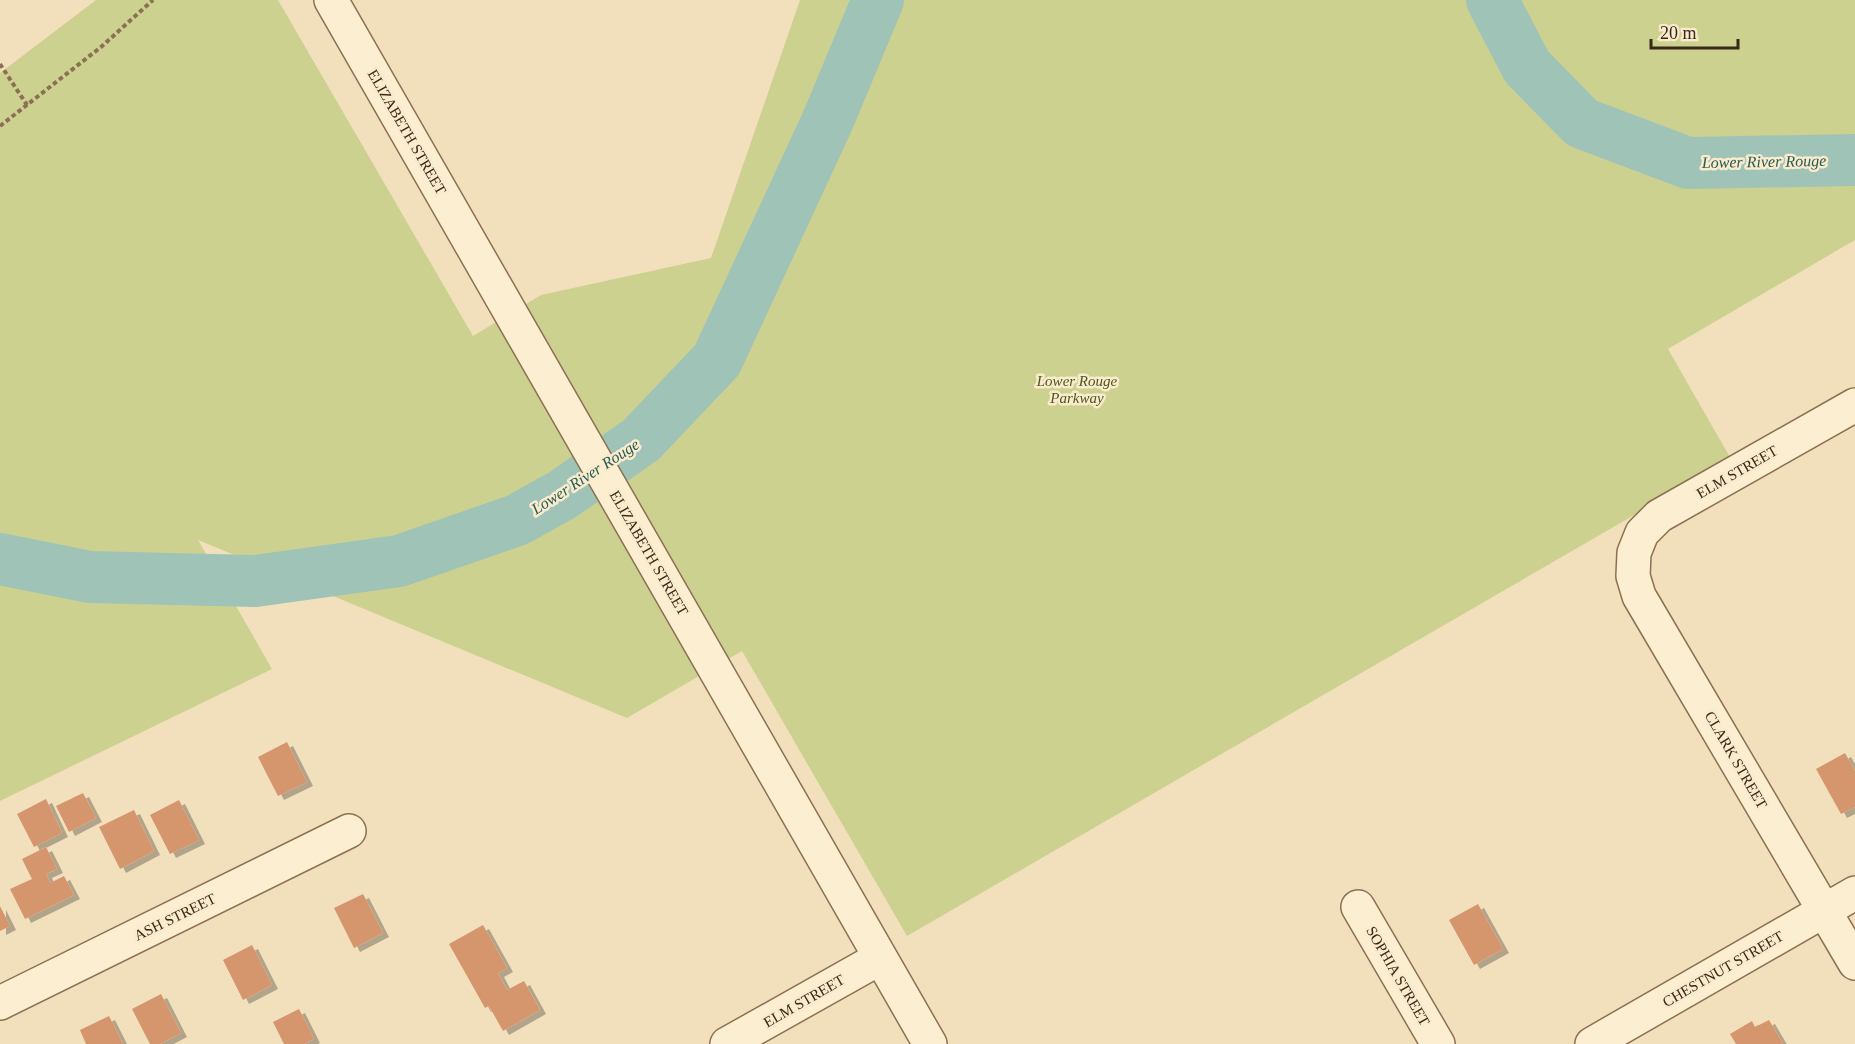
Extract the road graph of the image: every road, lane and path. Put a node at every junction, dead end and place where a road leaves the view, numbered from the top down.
1 (153, 0) edge
2 (331, 0) edge
3 (0, 64) edge
4 (27, 105) junction
5 (0, 126) edge
6 (1855, 405) edge
7 (1634, 553) joint
8 (350, 831) dead end
9 (1855, 893) edge
10 (1358, 907) dead end
11 (1825, 911) junction
12 (880, 958) junction
13 (1855, 963) edge
14 (0, 1003) edge
15 (727, 1044) edge
16 (930, 1044) edge
17 (1438, 1044) edge
18 (1592, 1044) edge

1 - 4 path
2 - 12 street, ELIZABETH STREET
3 - 4 path
4 - 5 path
6 - 7 street, ELM STREET
7 - 11 street, CLARK STREET
8 - 14 street, ASH STREET
9 - 11 street, CHESTNUT STREET
10 - 17 street, SOPHIA STREET
11 - 13 street, CLARK STREET
11 - 18 street, CHESTNUT STREET
12 - 15 street, ELM STREET
12 - 16 street, ELIZABETH STREET

